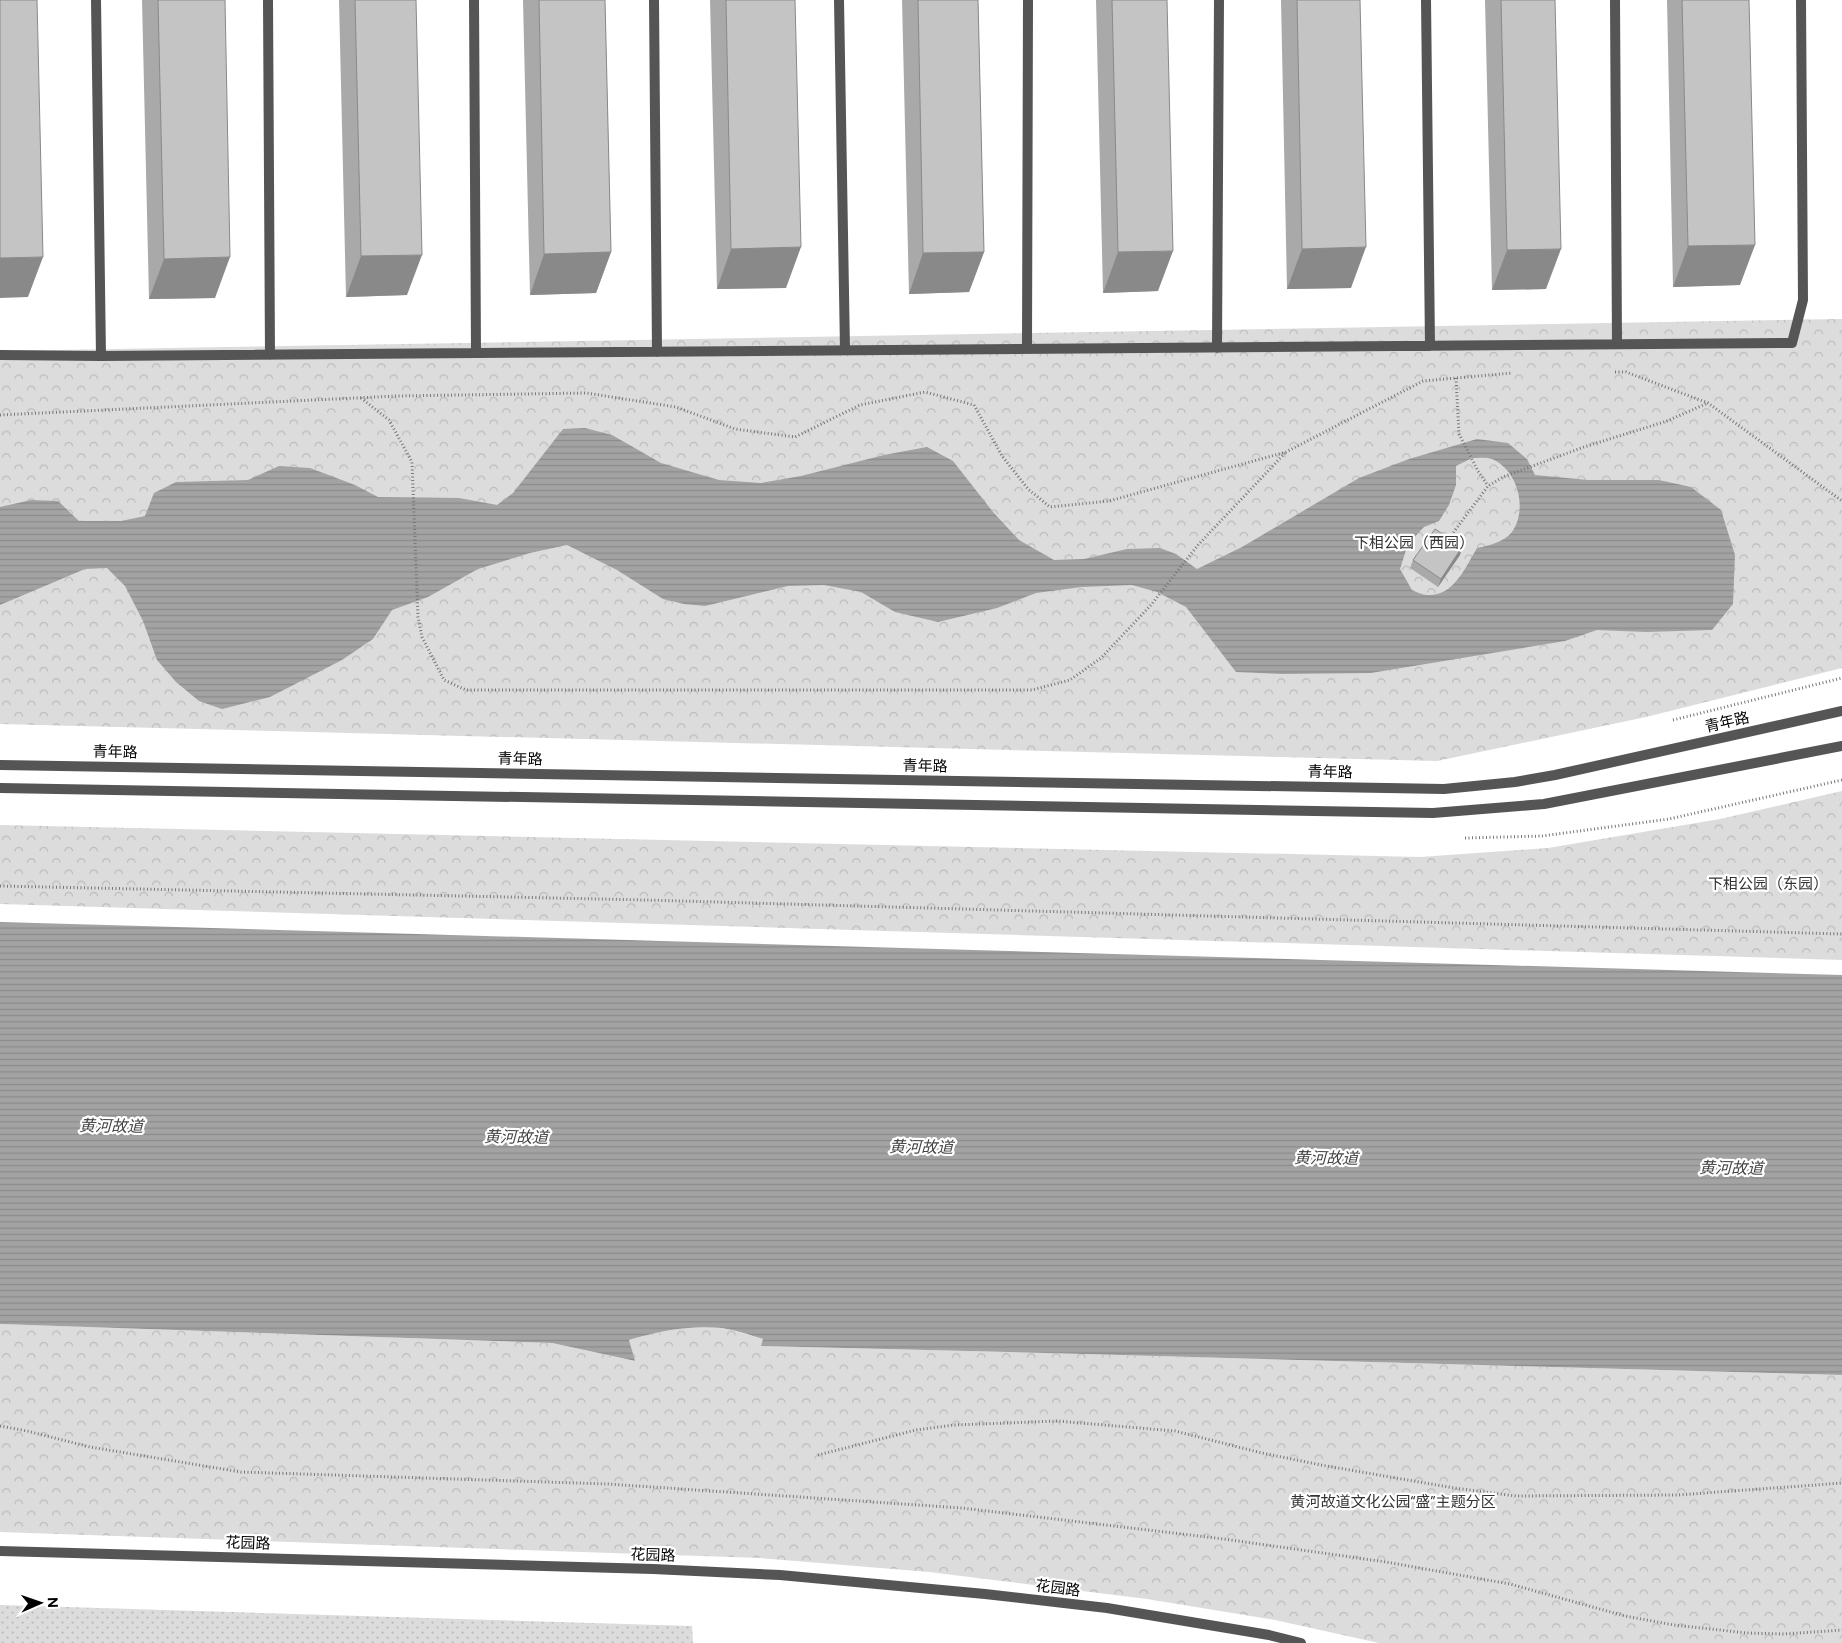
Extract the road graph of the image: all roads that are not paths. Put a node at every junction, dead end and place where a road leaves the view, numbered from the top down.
1 (96, 0) edge
2 (268, 0) edge
3 (474, 0) edge
4 (654, 0) edge
5 (839, 0) edge
6 (1028, 0) edge
7 (1219, 0) edge
8 (1426, 0) edge
9 (1615, 0) edge
10 (1802, 0) edge
11 (1618, 344) junction
12 (1430, 346) junction
13 (1217, 348) junction
14 (1027, 349) junction
15 (845, 350) junction
16 (657, 352) junction
17 (476, 353) junction
18 (0, 355) edge
19 (270, 355) junction
20 (100, 356) junction
21 (1842, 711) edge
22 (1842, 746) edge
23 (0, 765) edge
24 (0, 788) edge
25 (0, 1551) edge
26 (1301, 1643) edge

1 - 20 street
2 - 19 street
3 - 17 street
4 - 16 street
5 - 15 street
6 - 14 street
7 - 13 street
8 - 12 street
9 - 11 street
10 - 11 street
11 - 12 street
12 - 13 street
13 - 14 street
14 - 15 street
15 - 16 street
16 - 17 street
17 - 19 street
18 - 20 street
19 - 20 street
21 - 23 street, 青年路
22 - 24 street
25 - 26 street, 花园路

